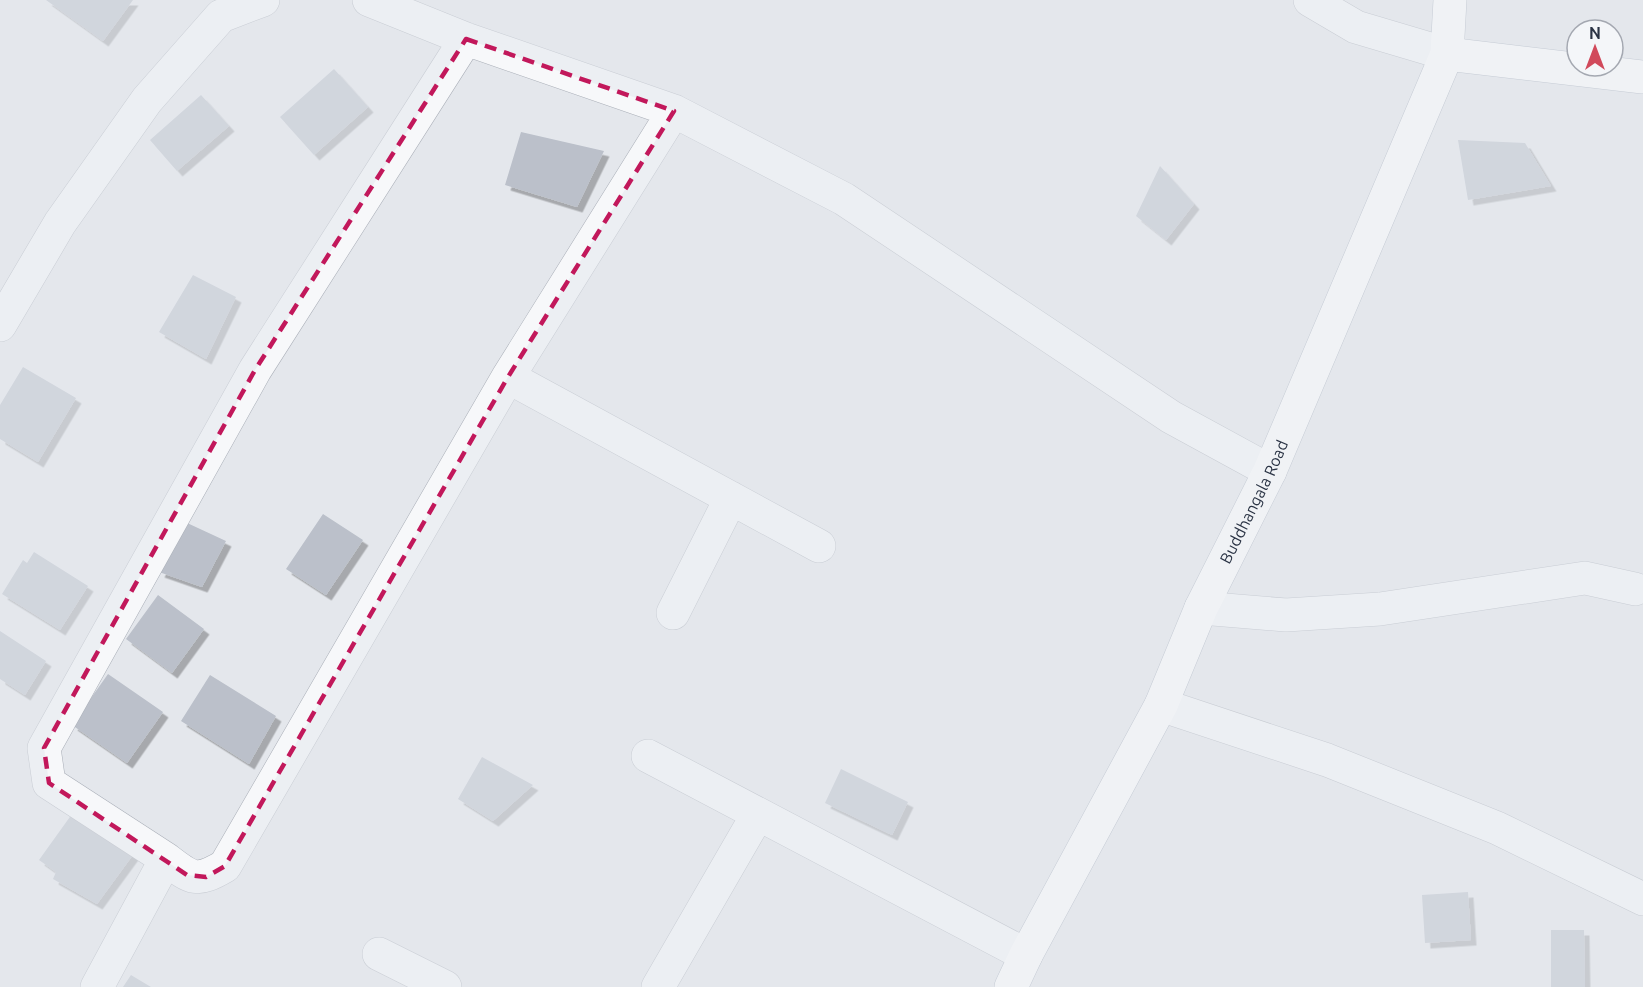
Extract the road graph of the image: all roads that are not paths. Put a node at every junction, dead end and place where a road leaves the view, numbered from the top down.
1 (263, 0) edge
2 (369, 0) edge
3 (1310, 0) edge
4 (1450, 0) edge
5 (214, 8) edge
6 (466, 39) junction
7 (1447, 54) junction
8 (1643, 77) edge
9 (674, 111) junction
10 (0, 325) edge
11 (508, 377) junction
12 (1270, 471) junction
13 (731, 498) junction
14 (819, 546) dead end
15 (1635, 589) dead end
16 (1202, 608) junction
17 (673, 613) dead end
18 (1161, 705) junction
19 (648, 756) dead end
20 (758, 814) junction
21 (166, 859) junction
22 (1643, 899) edge
23 (379, 954) dead end
24 (1026, 955) junction
25 (97, 987) edge
26 (445, 987) edge
27 (658, 987) edge
28 (1011, 987) edge

1 - 5 street
2 - 6 street
3 - 7 street
4 - 7 main road, Buddhangala Road
5 - 10 street
6 - 9 street
6 - 21 street
7 - 8 main road
7 - 12 main road, Buddhangala Road
9 - 11 street
9 - 12 street
11 - 13 street
11 - 21 street
12 - 16 main road, Buddhangala Road
13 - 14 street
13 - 17 street
15 - 16 street
16 - 18 main road, Buddhangala Road
18 - 22 street
18 - 24 main road, Buddhangala Road
19 - 20 street
20 - 24 street
20 - 27 street
21 - 25 street
23 - 26 street
24 - 28 main road, Buddhangala Road

